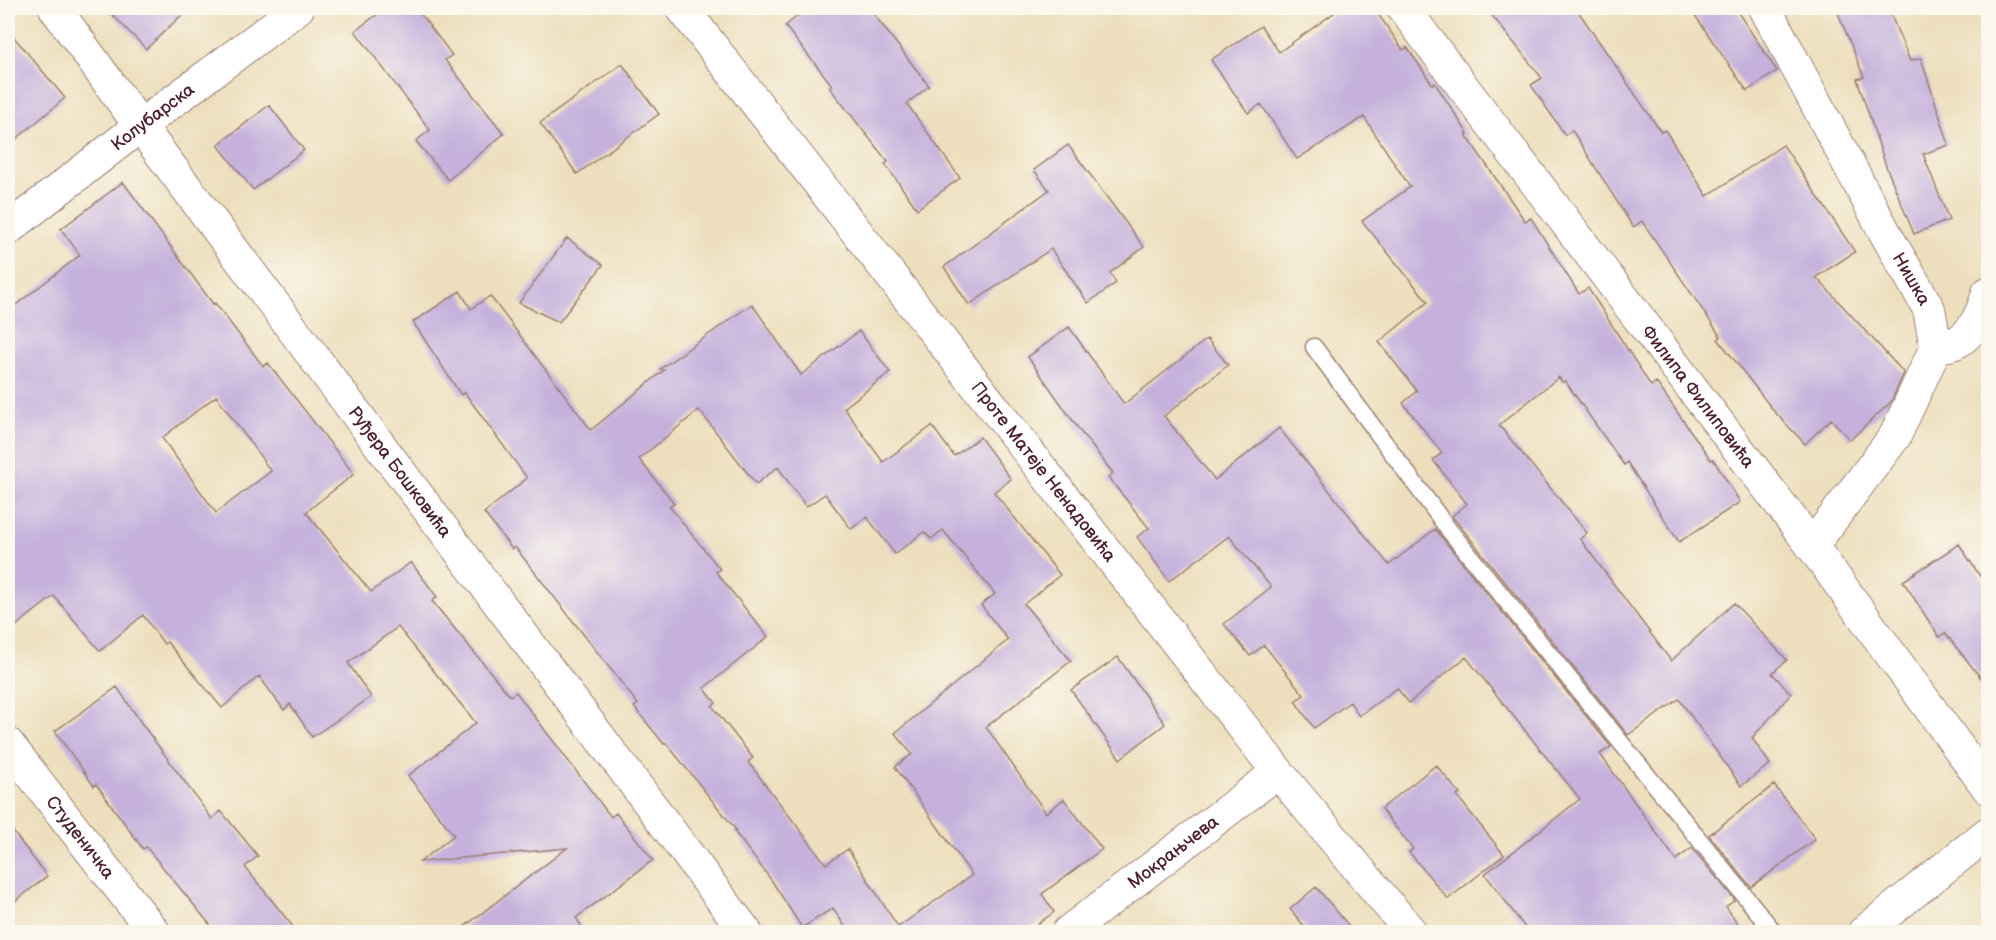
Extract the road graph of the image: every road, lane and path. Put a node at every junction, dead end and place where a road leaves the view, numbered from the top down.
1 (55, 8) edge
2 (298, 8) edge
3 (682, 8) edge
4 (1403, 8) edge
5 (1765, 8) edge
6 (140, 126) junction
7 (8, 229) edge
8 (1989, 293) edge
9 (1314, 347) dead end
10 (1936, 347) junction
11 (1812, 546) junction
12 (8, 744) edge
13 (1278, 772) junction
14 (1989, 789) edge
15 (1989, 833) edge
16 (154, 933) edge
17 (746, 933) edge
18 (1068, 933) edge
19 (1411, 933) edge
20 (1774, 933) edge
21 (1864, 933) edge

1 - 6 street, Руђера Бошковића
2 - 6 street, Колубарска
3 - 13 street, Проте Матеје Ненадовића
4 - 11 street, Филипа Филиповића
5 - 10 street, Нишка
6 - 7 street, Колубарска
6 - 17 street, Руђера Бошковића
8 - 10 street
9 - 20 lane
10 - 11 street
11 - 14 street, Филипа Филиповића
12 - 16 street, Студеничка
13 - 18 street, Мокрањчева
13 - 19 street, Проте Матеје Ненадовића
15 - 21 street

